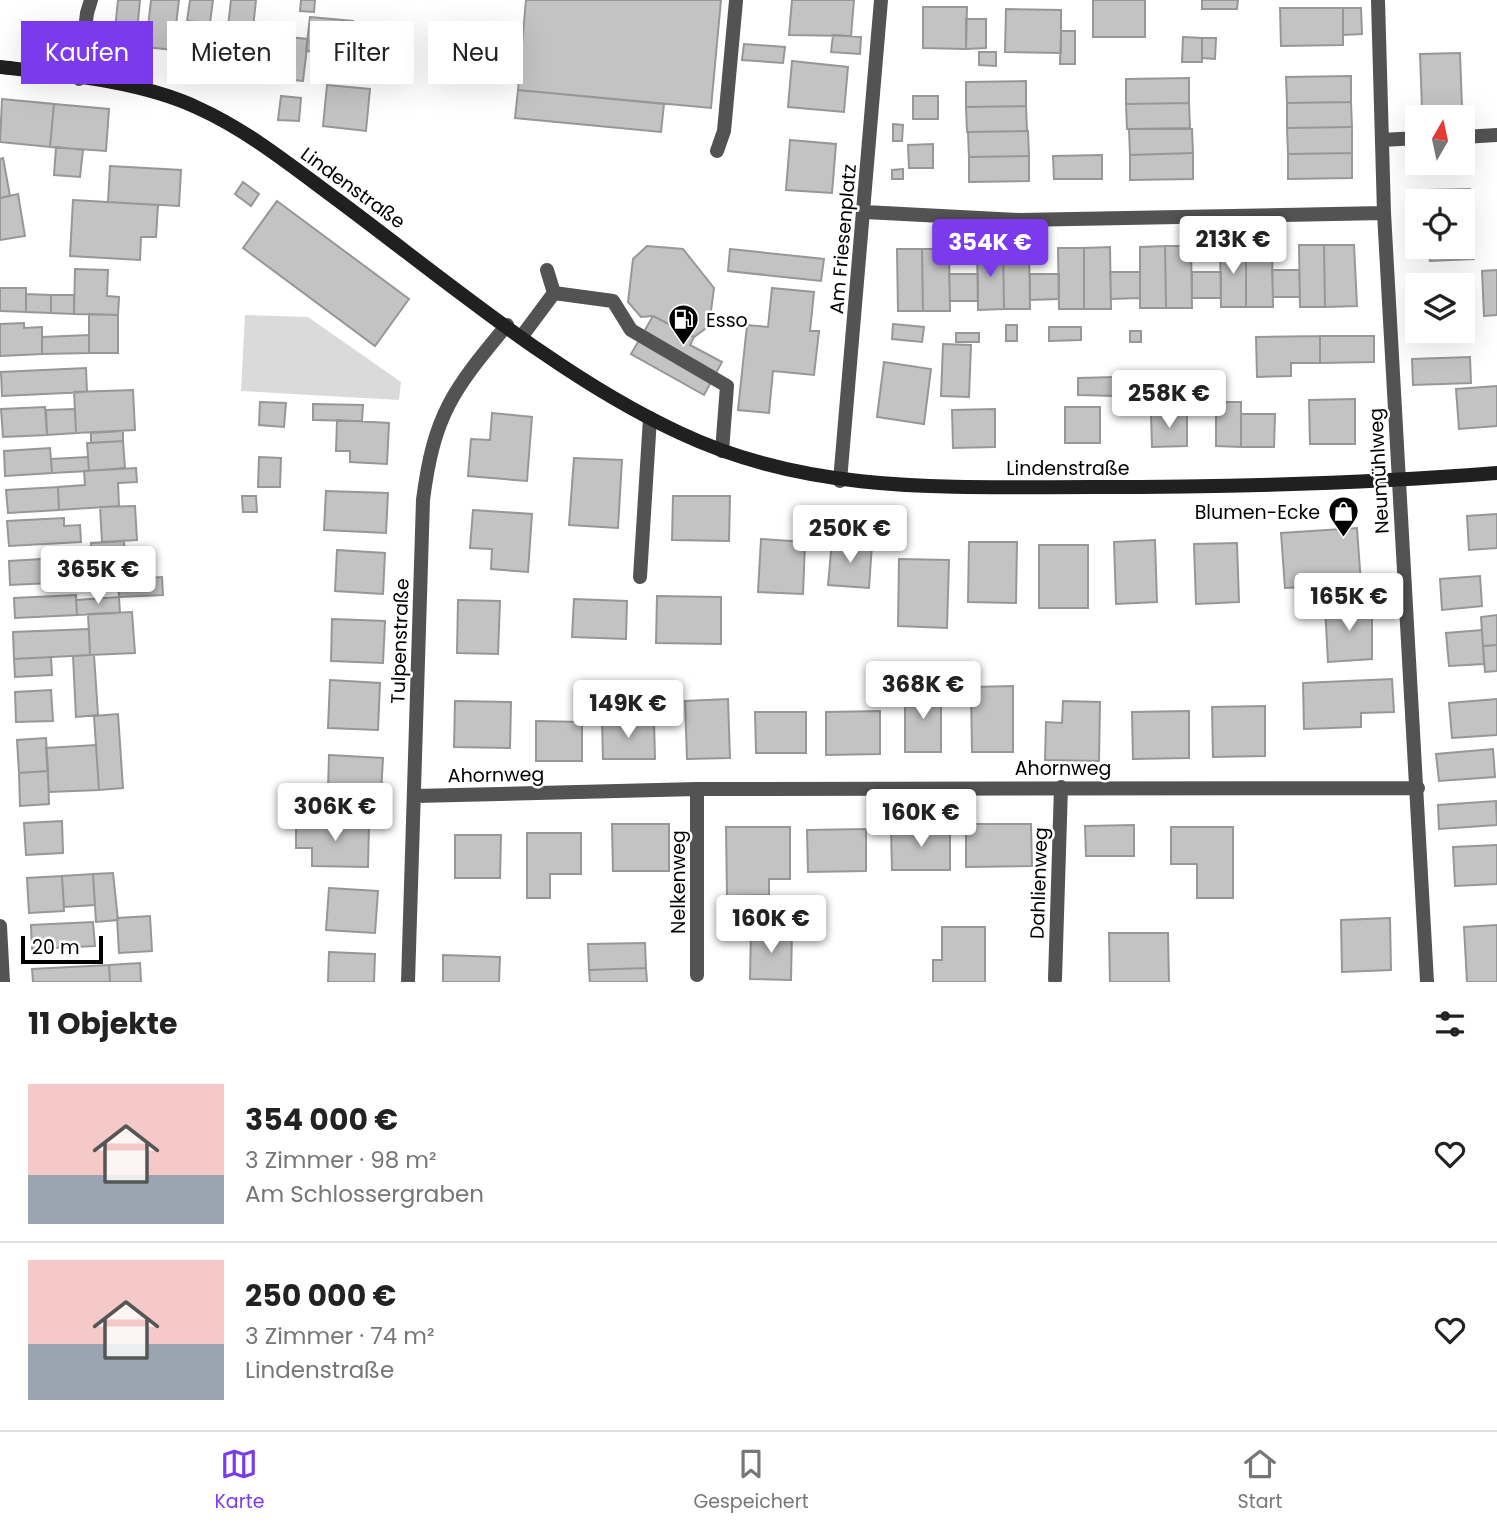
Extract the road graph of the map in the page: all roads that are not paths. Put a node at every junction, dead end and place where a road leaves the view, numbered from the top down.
1 (91, 0) edge
2 (881, 0) edge
3 (1378, 0) edge
4 (736, 1) edge
5 (85, 21) edge
6 (0, 67) edge
7 (21, 70) edge
8 (108, 84) edge
9 (1497, 135) edge
10 (1475, 136) edge
11 (1405, 139) edge
12 (1382, 140) junction
13 (717, 151) dead end
14 (865, 212) junction
15 (1384, 213) junction
16 (547, 270) dead end
17 (554, 293) junction
18 (507, 325) junction
19 (522, 336) junction
20 (650, 418) junction
21 (722, 451) junction
22 (1497, 473) edge
23 (840, 481) junction
24 (1399, 481) junction
25 (640, 578) dead end
26 (1061, 787) junction
27 (1418, 788) junction
28 (697, 789) junction
29 (415, 796) junction
30 (0, 926) edge
31 (1, 961) edge
32 (697, 975) dead end
33 (1055, 979) dead end
34 (4, 982) edge
35 (408, 982) edge
36 (1427, 982) edge

1 - 5 street
2 - 14 street, Am Friesenplatz
3 - 12 street, Neumühlweg
4 - 13 street
6 - 7 main road, Lindenstraße
8 - 18 main road, Lindenstraße
9 - 10 street
11 - 12 street
12 - 15 street, Neumühlweg
14 - 15 street
14 - 23 street, Am Friesenplatz
15 - 24 street, Neumühlweg
16 - 17 street
17 - 19 street
17 - 21 street
18 - 19 main road, Lindenstraße
18 - 29 street, Tulpenstraße
19 - 20 main road, Lindenstraße
20 - 21 main road, Lindenstraße
20 - 25 street
21 - 23 main road, Lindenstraße
22 - 24 main road, Lindenstraße
23 - 24 main road, Lindenstraße
24 - 27 street, Neumühlweg
26 - 27 street, Ahornweg
26 - 28 street, Ahornweg
26 - 33 street, Dahlienweg
27 - 36 street, Neumühlweg
28 - 29 street, Ahornweg
28 - 32 street, Nelkenweg
29 - 35 street, Tulpenstraße
30 - 31 street
31 - 34 street

